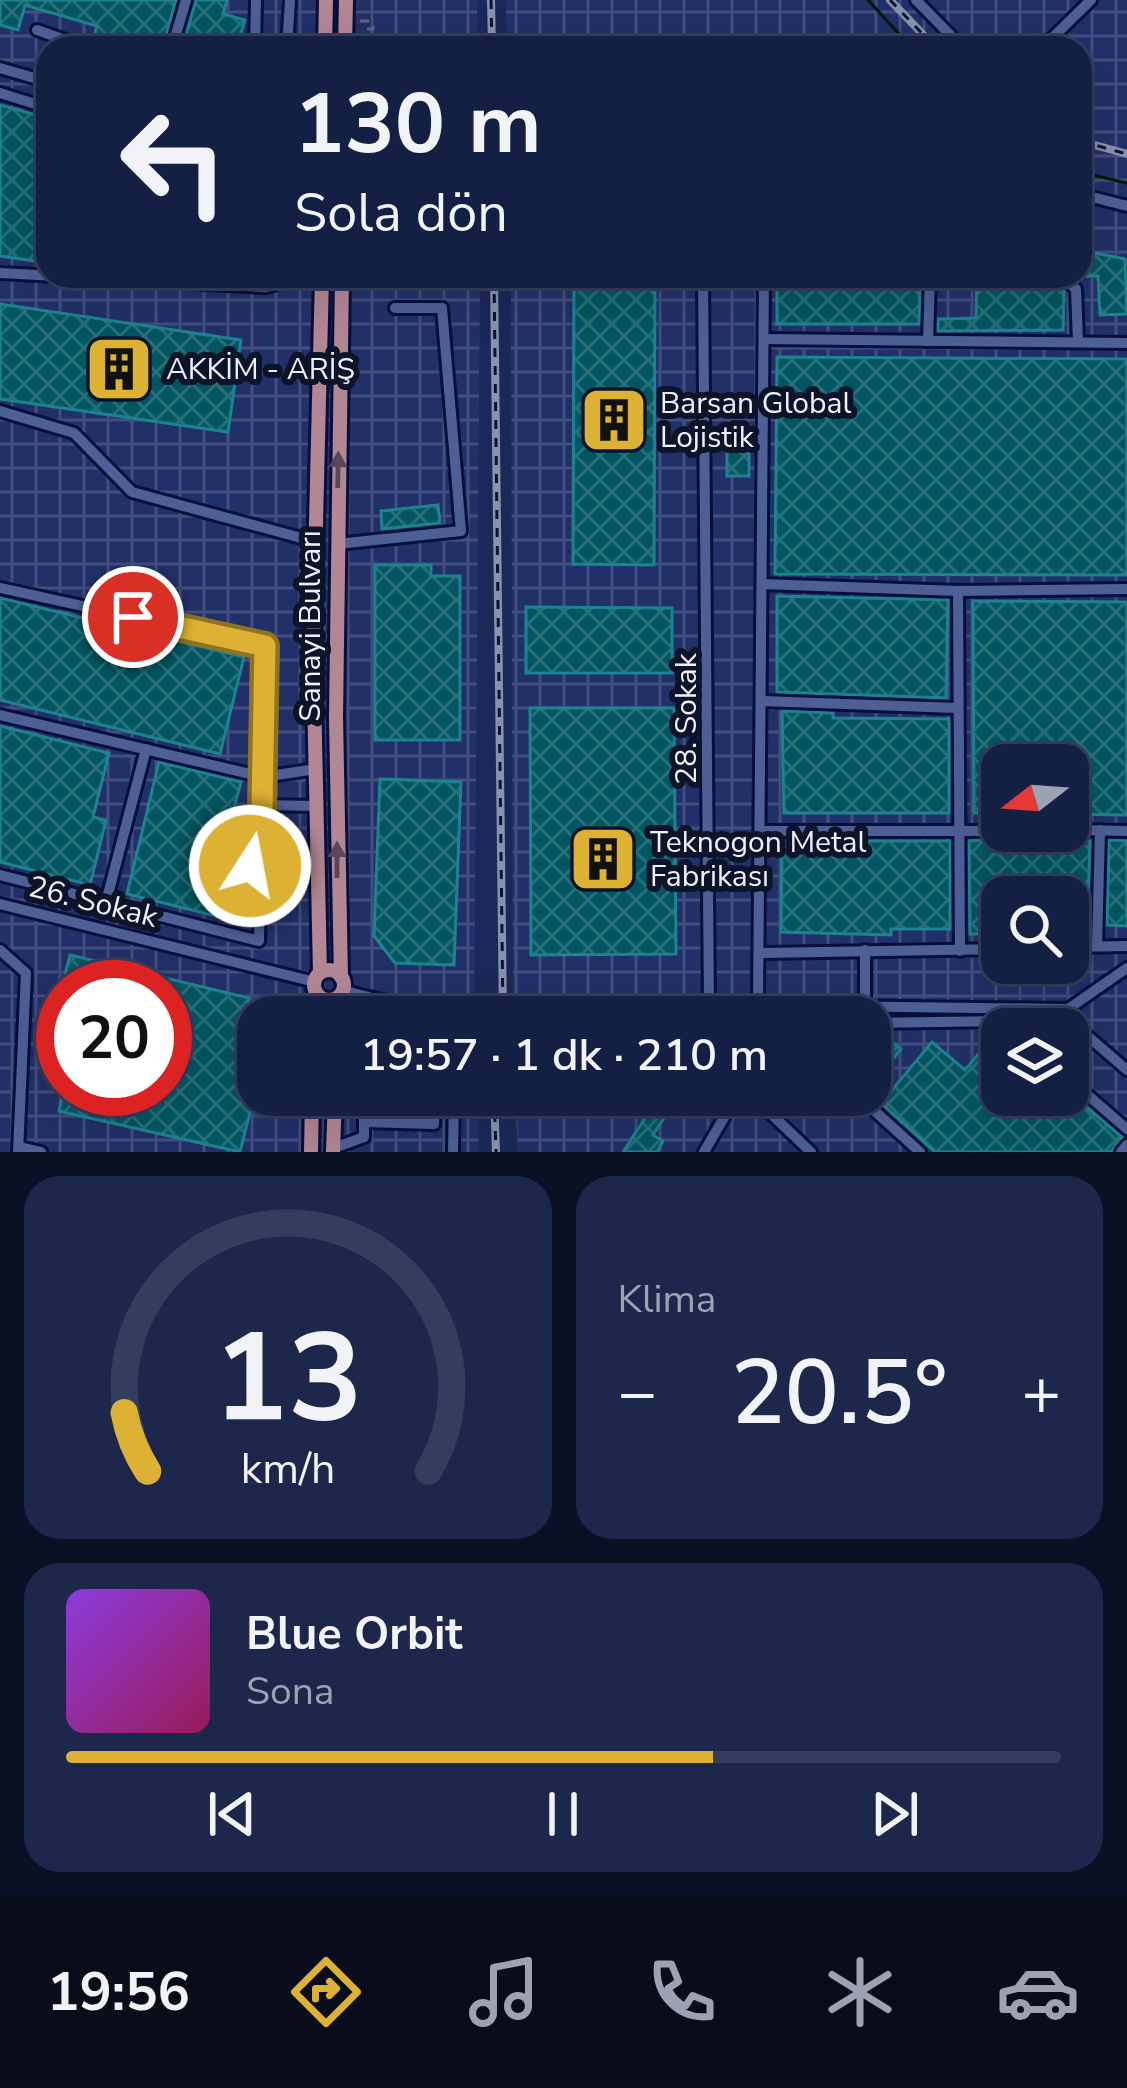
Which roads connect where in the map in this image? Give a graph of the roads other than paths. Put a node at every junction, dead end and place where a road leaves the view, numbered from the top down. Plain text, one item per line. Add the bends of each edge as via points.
1 (186, 0) edge
2 (256, 0) edge
3 (290, 0) edge
4 (326, 0) edge
5 (346, 0) edge
6 (916, 0) edge
7 (926, 0) edge
8 (1091, 0) edge
9 (37, 30) dead end
10 (54, 36) edge
11 (176, 36) edge
12 (254, 36) edge
13 (288, 36) edge
14 (325, 36) edge
15 (345, 36) edge
16 (953, 36) edge
17 (955, 36) edge
18 (1054, 36) edge
19 (0, 68) edge
20 (36, 78) edge
21 (0, 93) edge
22 (36, 104) edge
23 (1092, 197) edge
24 (1127, 206) edge
25 (0, 273) edge
26 (36, 274) edge
27 (322, 288) edge
28 (342, 288) edge
29 (704, 288) edge
30 (764, 288) edge
31 (930, 288) edge
32 (1075, 288) edge
33 (395, 308) dead end
34 (764, 339) junction
35 (928, 341) junction
36 (1078, 342) junction
37 (1127, 343) edge
38 (0, 411) edge
39 (316, 542) junction
40 (337, 544) junction
41 (762, 584) junction
42 (0, 588) edge
43 (1127, 589) edge
44 (958, 591) junction
45 (762, 701) junction
46 (957, 708) junction
47 (0, 715) edge
48 (146, 749) junction
49 (316, 769) junction
50 (262, 777) junction
51 (316, 806) junction
52 (262, 807) junction
53 (1089, 830) edge
54 (1100, 830) junction
55 (760, 831) junction
56 (962, 831) junction
57 (981, 831) edge
58 (1127, 831) edge
59 (0, 875) edge
60 (106, 902) junction
61 (0, 904) edge
62 (1089, 946) edge
63 (1097, 946) junction
64 (1127, 946) edge
65 (0, 950) edge
66 (866, 950) junction
67 (981, 950) edge
68 (959, 951) junction
69 (759, 953) junction
70 (1127, 968) edge
71 (317, 982) junction
72 (341, 988) junction
73 (315, 996) edge
74 (340, 996) edge
75 (365, 996) edge
76 (712, 996) edge
77 (758, 996) edge
78 (865, 996) edge
79 (891, 1006) edge
80 (891, 1023) edge
81 (981, 1025) edge
82 (1089, 1037) edge
83 (1127, 1070) edge
84 (1089, 1096) edge
85 (312, 1116) edge
86 (334, 1116) edge
87 (364, 1116) edge
88 (434, 1116) edge
89 (454, 1116) edge
90 (725, 1116) edge
91 (773, 1116) edge
92 (880, 1116) edge
93 (364, 1122) junction
94 (1127, 1129) edge
95 (364, 1138) junction
96 (1127, 1145) edge
97 (19, 1150) edge
98 (333, 1150) edge
99 (41, 1152) edge
100 (311, 1152) edge
101 (365, 1152) edge
102 (454, 1152) edge
103 (704, 1152) edge
104 (811, 1152) edge
105 (920, 1152) edge
106 (1121, 1152) edge

1 - 11 street
2 - 12 street
3 - 13 street
4 - 14 main road
5 - 15 main road
6 - 16 street
7 - 17 street
8 - 18 street
9 - 10 street
19 - 20 street
21 - 22 street
23 - 24 street
25 - 26 street
27 - 39 main road, Sanayi Bulvarı
40 -> 28 main road, Sanayi Bulvarı
29 - 76 street, 28. Sokak
30 - 34 street
31 - 35 street
32 - 36 street
33 - 40 street via 442,308 461,531
34 - 35 street
34 - 41 street
35 - 36 street
36 - 37 street
38 - 39 street via 74,433 132,492
39 - 49 main road, Sanayi Bulvarı
72 -> 40 main road, Sanayi Bulvarı
41 - 44 street
41 - 45 street
42 - 50 street via 265,646
43 - 44 street
44 - 46 street
45 - 46 street
45 - 55 street
46 - 56 street
47 - 48 street
48 - 50 street
48 - 60 street
49 - 50 street
49 - 51 main road, Sanayi Bulvarı
50 - 52 street
51 - 52 street
51 - 71 main road, Sanayi Bulvarı
52 - 60 street via 250,866 260,884 260,941
53 - 54 street
54 - 58 street
54 - 63 street
55 - 56 street
55 - 69 street
56 - 57 street
56 - 68 street
59 - 60 street
61 - 71 street, 26. Sokak
62 - 63 street
63 - 64 street
65 - 97 street via 26,973
66 - 68 street
66 - 69 street
66 - 78 street
67 - 68 street
69 - 77 street
70 - 79 street via 1068,1009
71 - 72 main road via 334,971
71 - 72 main road via 323,999
71 - 73 main road, Sanayi Bulvarı
72 - 74 main road, Sanayi Bulvarı
72 - 75 street
80 - 81 street
82 - 83 street
84 - 94 street
85 - 100 main road
86 - 98 main road
87 - 93 street
88 - 93 street via 434,1124
89 - 102 street
90 - 103 street
91 - 104 street
92 - 105 street
93 - 95 street
95 - 98 street
95 - 101 street
96 - 106 street
97 - 99 street

